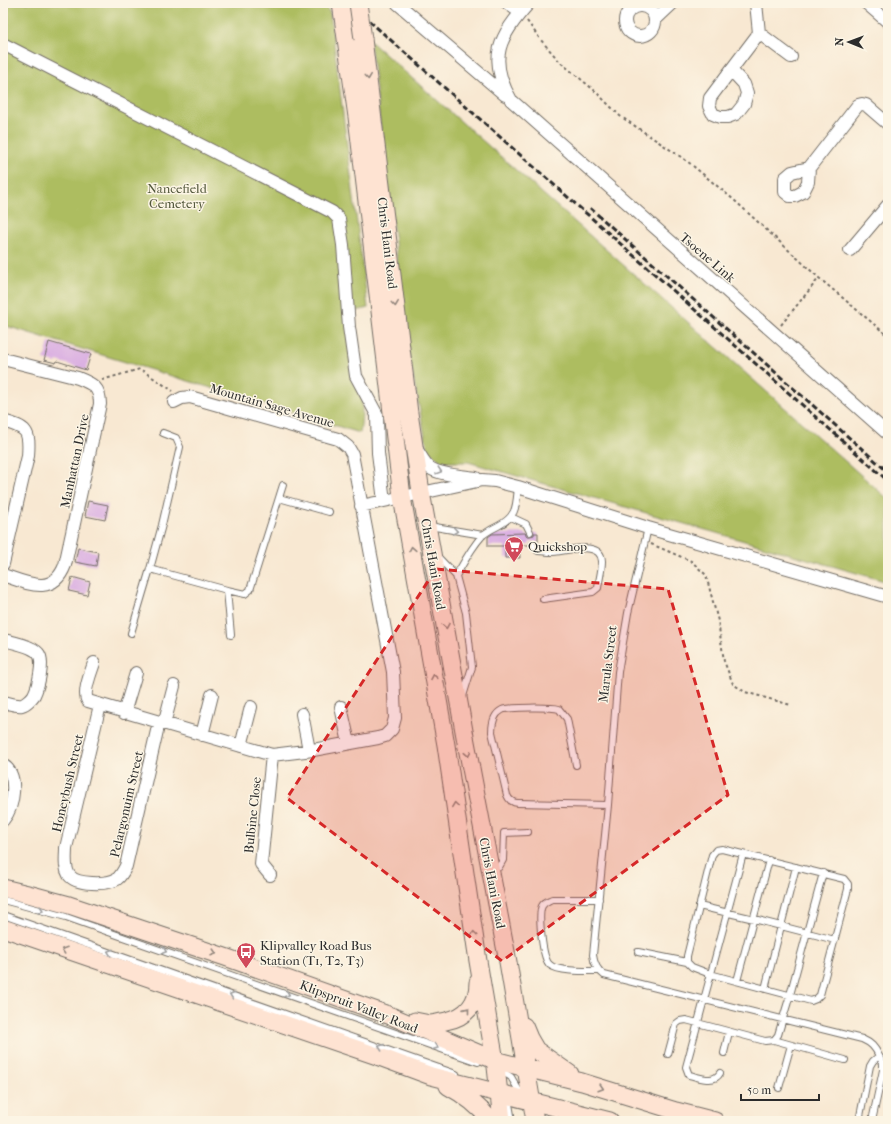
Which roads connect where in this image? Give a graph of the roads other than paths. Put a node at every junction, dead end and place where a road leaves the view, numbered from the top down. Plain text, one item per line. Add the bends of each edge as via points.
1 (342, 3) edge
2 (358, 3) edge
3 (398, 3) edge
4 (507, 3) edge
5 (528, 3) edge
6 (673, 3) edge
7 (756, 3) edge
8 (866, 3) edge
9 (520, 12) junction
10 (655, 20) dead end
11 (888, 22) edge
12 (759, 33) junction
13 (3, 44) edge
14 (791, 57) dead end
15 (731, 70) dead end
16 (511, 100) junction
17 (888, 124) edge
18 (809, 168) dead end
19 (888, 205) edge
20 (850, 250) dead end
21 (3, 359) edge
22 (178, 400) road end
23 (3, 421) edge
24 (163, 433) dead end
25 (888, 434) edge
26 (414, 443) junction
27 (482, 480) junction
28 (283, 485) dead end
29 (518, 487) junction
30 (421, 492) junction
31 (402, 497) junction
32 (279, 498) junction
33 (384, 500) junction
34 (361, 506) junction
35 (328, 512) dead end
36 (511, 517) junction
37 (428, 526) junction
38 (648, 528) junction
39 (530, 532) dead end
40 (483, 535) junction
41 (533, 545) dead end
42 (432, 551) junction
43 (3, 564) edge
44 (150, 569) junction
45 (3, 575) edge
46 (456, 576) junction
47 (227, 590) junction
48 (888, 597) edge
49 (543, 599) dead end
50 (131, 633) dead end
51 (231, 635) dead end
52 (3, 640) edge
53 (94, 663) dead end
54 (136, 673) dead end
55 (174, 686) dead end
56 (212, 696) dead end
57 (3, 702) edge
58 (460, 704) junction
59 (100, 705) junction
60 (251, 707) dead end
61 (341, 707) dead end
62 (124, 712) junction
63 (302, 714) dead end
64 (162, 723) junction
65 (202, 735) junction
66 (349, 743) junction
67 (241, 746) junction
68 (309, 750) junction
69 (272, 755) junction
70 (3, 765) edge
71 (576, 765) dead end
72 (608, 805) junction
73 (3, 820) edge
74 (528, 832) dead end
75 (743, 854) junction
76 (769, 860) junction
77 (66, 867) joint
78 (796, 867) junction
79 (490, 869) junction
80 (823, 873) junction
81 (270, 875) dead end
82 (3, 888) edge
83 (599, 899) junction
84 (3, 900) edge
85 (699, 906) junction
86 (727, 913) junction
87 (3, 915) edge
88 (754, 919) junction
89 (781, 926) junction
90 (3, 928) edge
91 (807, 933) junction
92 (835, 940) junction
93 (638, 952) dead end
94 (478, 961) junction
95 (687, 962) junction
96 (599, 971) junction
97 (710, 974) junction
98 (737, 981) junction
99 (765, 989) junction
100 (790, 995) junction
101 (704, 999) junction
102 (515, 1002) junction
103 (391, 1016) junction
104 (782, 1020) junction
105 (697, 1023) junction
106 (729, 1032) junction
107 (774, 1040) junction
108 (791, 1045) junction
109 (724, 1053) dead end
110 (668, 1054) dead end
111 (879, 1056) junction
112 (845, 1060) dead end
113 (490, 1064) junction
114 (526, 1068) junction
115 (720, 1073) dead end
116 (431, 1076) junction
117 (582, 1082) junction
118 (779, 1088) dead end
119 (520, 1105) edge
120 (858, 1120) edge
121 (491, 1121) edge
122 (502, 1121) edge
123 (512, 1121) edge
124 (610, 1121) edge
125 (715, 1121) edge
126 (872, 1121) edge

1 - 31 main road, Chris Hani Road
2 -> 26 main road, Chris Hani Road, bridge
3 - 16 street, Tsoene Link
4 - 9 street
5 - 9 street
6 - 10 street
7 - 12 street
8 - 11 street
9 - 16 street, Tsoene Link via 509,26 498,54 500,78
12 - 14 street
12 - 15 street
13 - 33 street via 332,212 339,219 344,245 349,327 356,376 377,415 378,454
16 - 25 street, Tsoene Link
17 - 18 street via 866,105 858,105
19 - 20 street
21 - 45 street, Manhattan Drive via 78,378 90,383 100,394 100,404 61,575 45,585 34,585
22 - 34 street, Mountain Sage Avenue via 190,397 344,442 352,454
23 - 43 street via 19,426 26,432 29,441 28,456
24 - 44 lane via 176,438 180,447
26 -> 27 street via 430,468
26 - 30 main road, Chris Hani Road
27 - 29 street
27 - 30 street
28 - 32 lane
29 - 36 lane via 516,505
29 - 38 street
30 - 31 street
30 - 37 main road, Chris Hani Road
31 - 33 street
94 -> 31 main road, Chris Hani Road via 446,745
32 - 35 lane
32 - 47 lane via 250,590 245,594
33 - 34 street
34 - 66 street, Mountain Sage Avenue via 393,672 395,718 389,732 378,738
36 - 39 lane via 526,524
36 - 40 lane
37 -> 40 lane
37 - 42 main road, Chris Hani Road
38 - 48 street
38 - 72 lane, Marula Street via 628,613 618,672
40 - 46 lane
41 - 49 lane via 538,551 551,552 591,548 600,554 602,560 598,588 593,592
42 - 46 lane
42 -> 58 main road, Chris Hani Road
44 - 47 lane
44 - 50 lane
46 - 58 lane via 466,614 472,667
47 - 51 lane
52 - 57 street via 38,652 42,664 34,695 22,704
53 - 59 street via 85,698 88,702
54 - 62 street
55 - 64 street
56 - 65 street
58 -> 79 main road, Chris Hani Road
59 - 62 street
59 - 77 street, Honeybush Street via 66,848
60 - 67 street
61 - 66 street
62 - 64 street
63 - 68 street
64 - 65 street
64 - 77 street, Pelargonuim Street via 126,866 117,879 99,883 73,879
65 - 67 street
66 - 68 street
67 - 69 street
68 - 69 street
69 - 81 street, Bulbine Close via 261,864
70 - 73 street via 11,772 14,784 10,808
71 - 72 lane via 567,718 559,709 509,708 501,710 496,715 492,732 507,795 512,802
72 - 83 lane, Marula Street
74 - 79 lane via 504,833 503,862 499,867
75 - 76 lane
75 - 85 lane via 716,850 712,855
75 - 86 lane
76 - 78 lane
76 - 88 lane
78 - 80 lane
78 - 89 lane
79 - 102 main road, Chris Hani Road
80 - 91 lane
80 - 92 lane via 844,879 848,884
82 -> 103 main road, Klipspruit Valley Road via 77,908
83 - 96 lane, Marula Street via 593,955
83 - 96 lane via 552,899 542,906 540,916 545,957 549,965 556,969
84 -> 113 lane, Klipspruit Valley Road via 66,917
85 - 86 lane
85 - 95 lane
86 - 88 lane
86 - 97 lane
119 -> 87 lane via 478,1082
88 - 89 lane
88 - 98 lane
89 - 91 lane
89 - 99 lane
116 -> 90 main road
91 - 92 lane
91 - 100 lane
92 - 100 lane via 820,995 812,1000
93 - 95 lane
103 -> 94 main road via 432,1024 462,1016 472,1005 478,989
94 - 113 main road, Chris Hani Road
95 - 97 lane via 692,968
96 - 101 lane via 604,975
97 - 98 lane
97 - 101 lane
98 - 99 lane
99 - 100 lane
100 - 104 lane
101 - 104 lane
101 - 105 lane
102 - 114 main road, Chris Hani Road
102 - 117 main road via 536,1050
103 - 113 main road, Klipspruit Valley Road
104 - 107 lane
104 - 111 lane via 862,1039 875,1048
105 - 106 lane
105 - 110 lane via 686,1020 676,1024
105 - 115 lane via 687,1072 689,1075 711,1080 716,1079
106 - 107 lane via 765,1041
106 - 109 lane
107 - 108 lane
108 - 112 lane
108 - 118 lane
111 - 120 lane via 870,1066
111 - 126 lane via 883,1070
113 - 114 main road, Klipspruit Valley Road
113 - 119 main road, Chris Hani Road
113 - 119 lane, Klipspruit Valley Road via 510,1077 520,1090
114 - 117 main road, Klipspruit Valley Road
114 - 119 main road, Chris Hani Road
116 - 119 main road
116 - 121 main road via 462,1094 480,1108
117 -> 125 main road, Klipspruit Valley Road
119 - 122 main road, Chris Hani Road
119 - 123 lane, Chris Hani Road
119 - 124 main road

